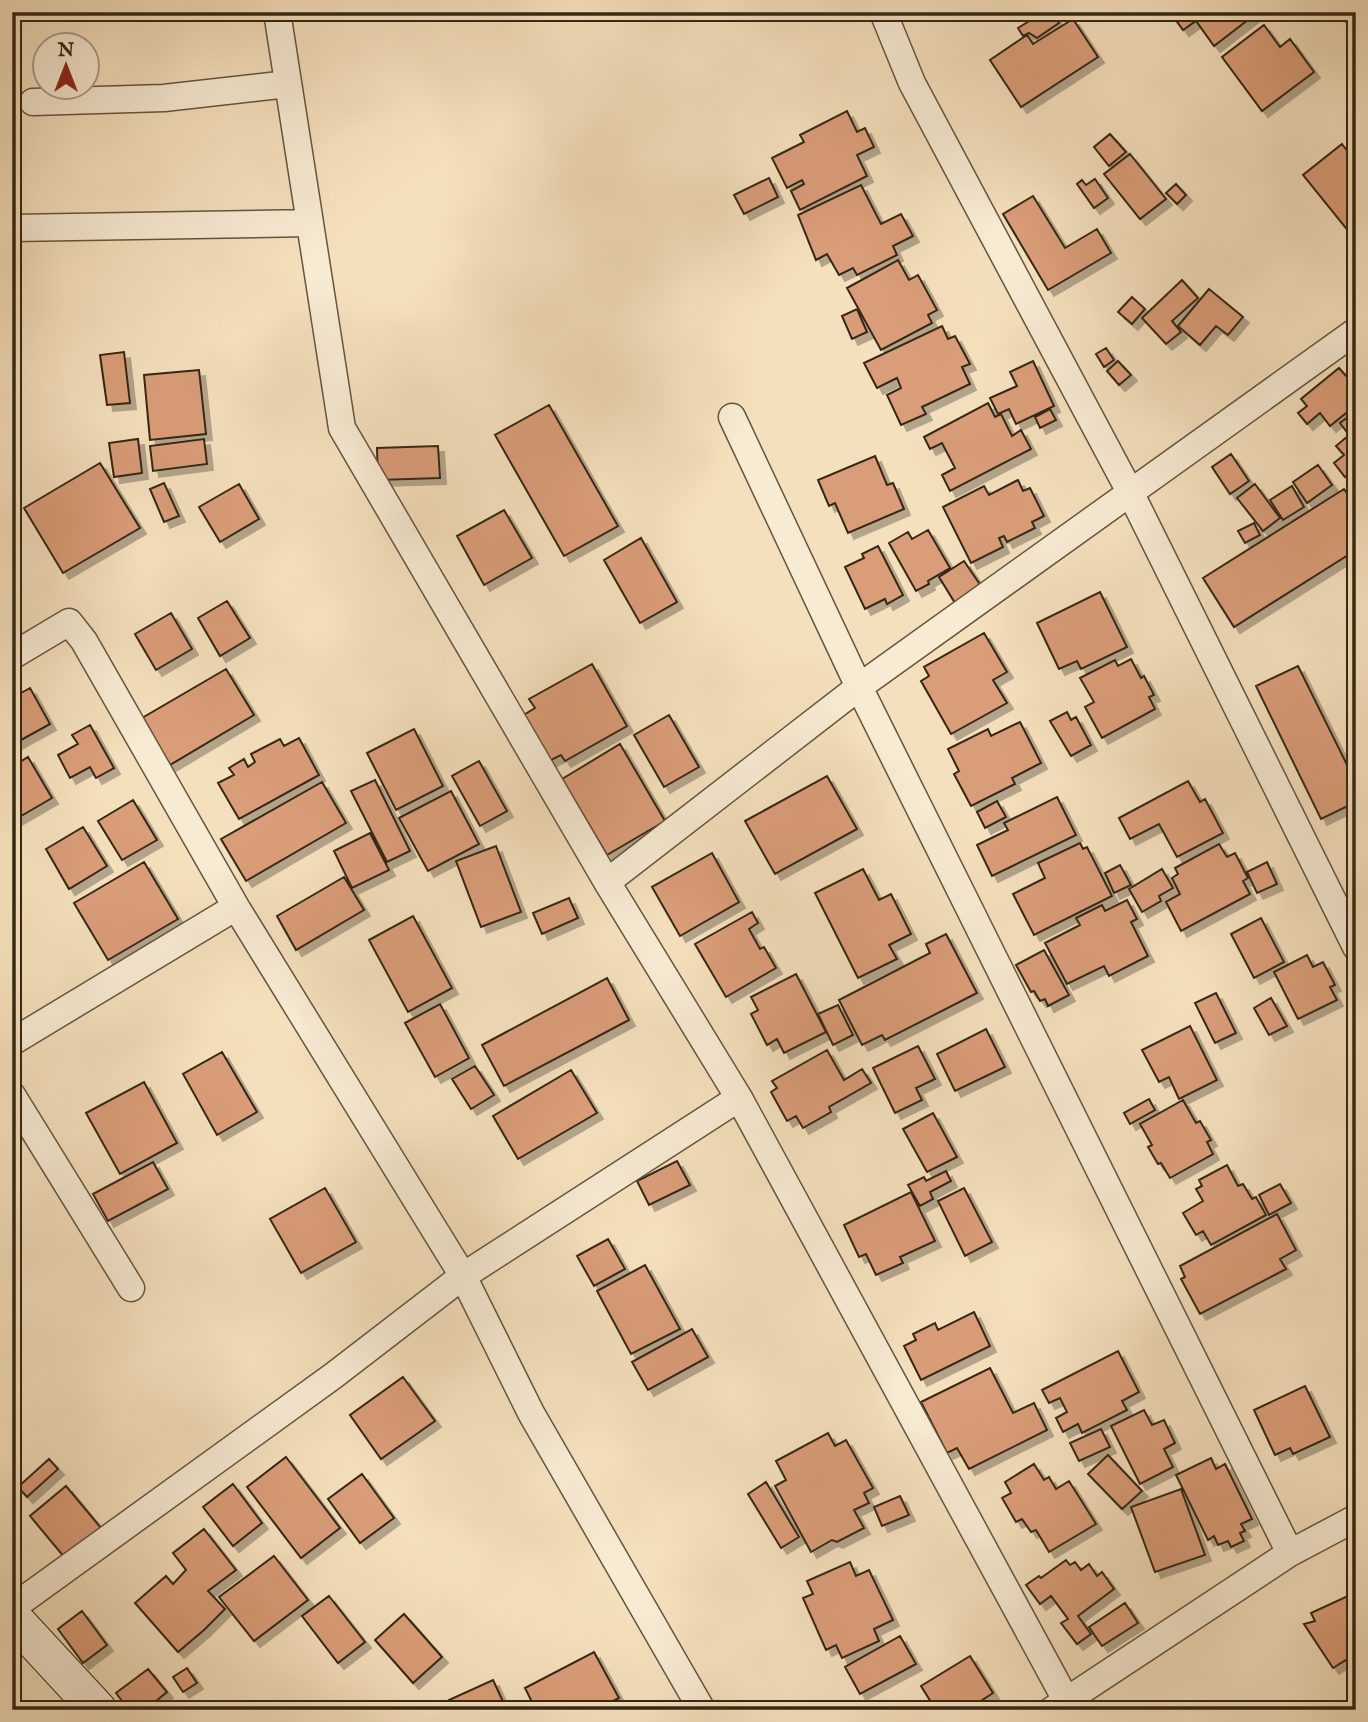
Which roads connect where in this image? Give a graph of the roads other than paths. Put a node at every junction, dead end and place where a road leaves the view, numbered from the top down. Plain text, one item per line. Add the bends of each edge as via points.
1 (276, 12) edge
2 (883, 12) edge
3 (288, 84) junction
4 (102, 100) edge
5 (310, 223) junction
6 (12, 228) edge
7 (1356, 331) edge
8 (732, 417) dead end
9 (1130, 492) junction
10 (12, 656) edge
11 (859, 687) junction
12 (607, 882) junction
13 (236, 907) junction
14 (1356, 947) edge
15 (12, 1042) edge
16 (12, 1095) edge
17 (739, 1098) junction
18 (463, 1276) junction
19 (131, 1288) dead end
20 (1356, 1518) edge
21 (1290, 1553) junction
22 (12, 1608) edge
23 (12, 1617) edge
24 (1059, 1705) edge
25 (98, 1710) edge
26 (702, 1710) edge

1 - 3 street
2 - 9 street via 912,83
3 - 4 street
3 - 5 street
5 - 6 street
5 - 12 street via 342,428
7 - 9 street
8 - 11 street
9 - 11 street
9 - 14 street
10 - 13 street via 69,622
11 - 12 street
11 - 21 street
12 - 17 street
13 - 15 street
13 - 18 street
16 - 19 street
17 - 18 street
17 - 24 street
18 - 22 street
18 - 26 street via 531,1413
20 - 21 street
21 - 24 street
23 - 25 street

